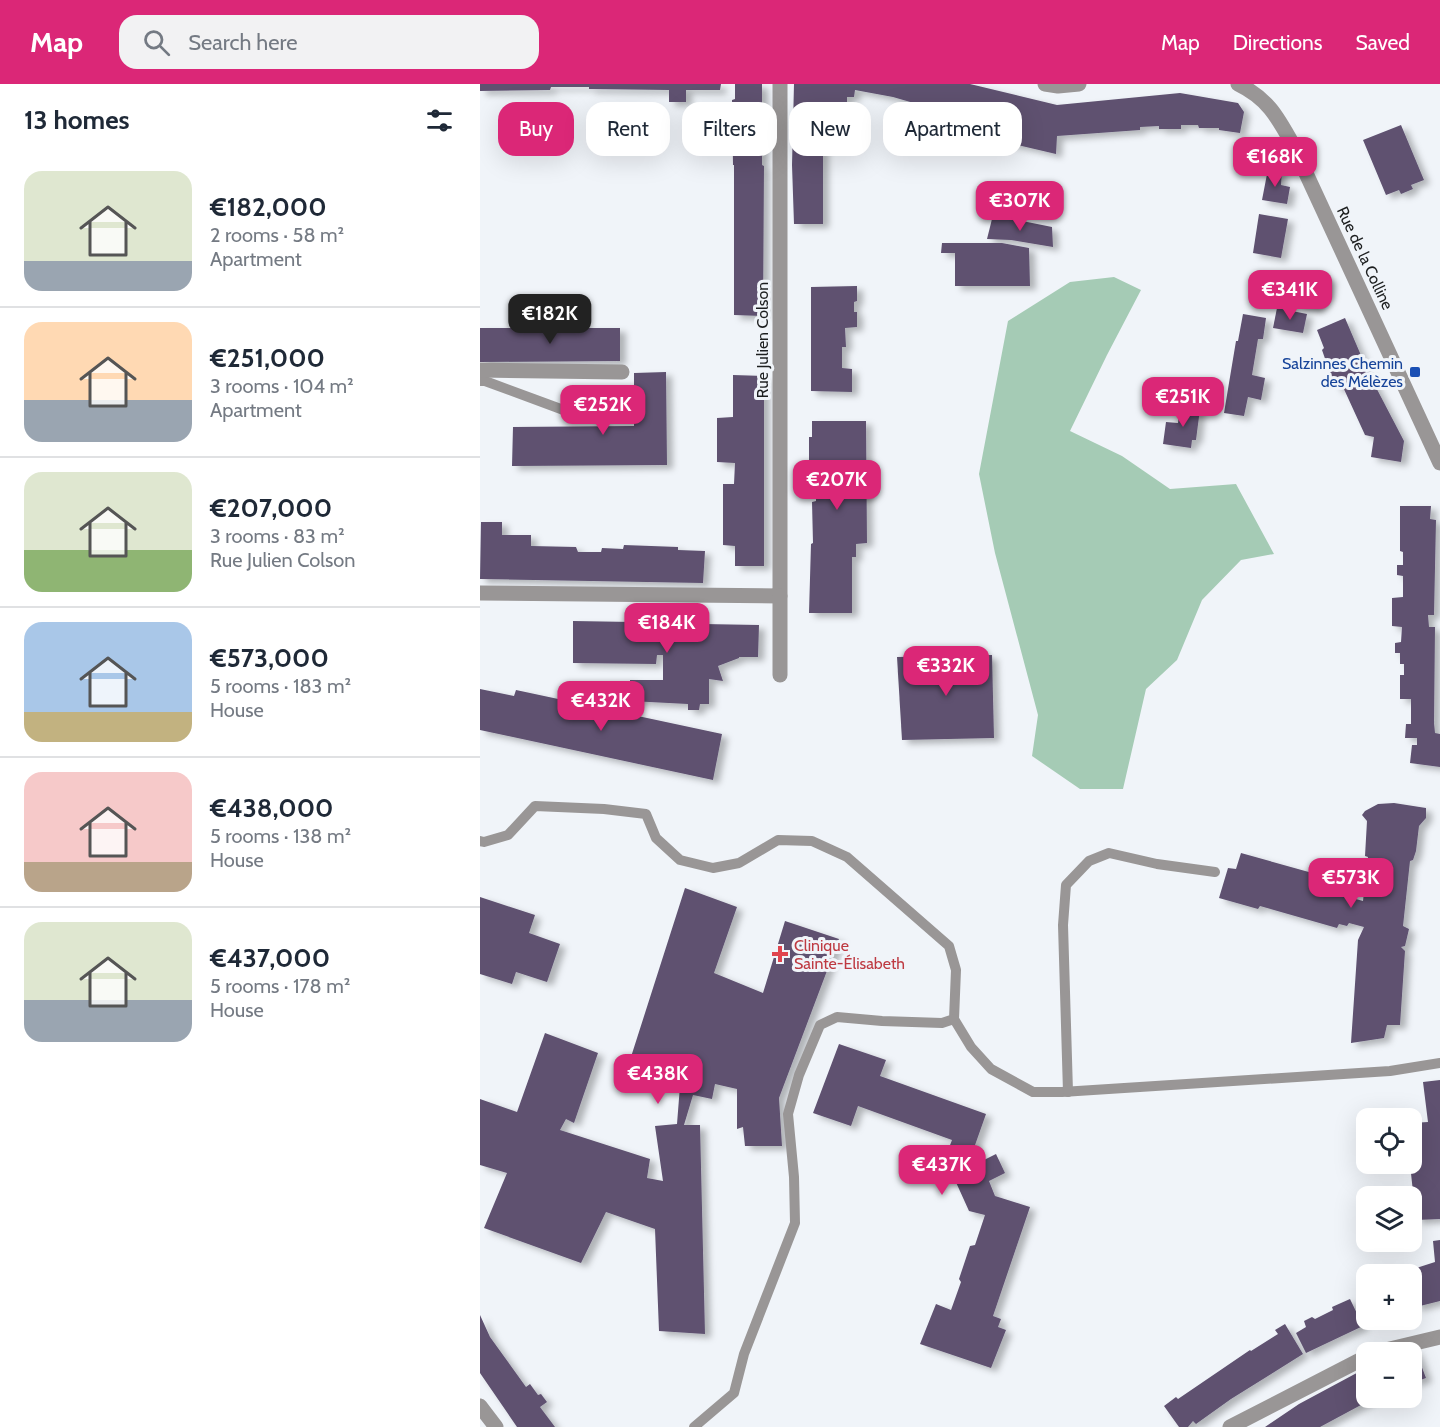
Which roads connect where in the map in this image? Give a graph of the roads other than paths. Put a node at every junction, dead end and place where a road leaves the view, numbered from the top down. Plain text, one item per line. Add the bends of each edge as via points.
1 (780, 84) edge
2 (1079, 84) edge
3 (1238, 84) edge
4 (1054, 85) edge
5 (480, 370) edge
6 (622, 372) dead end
7 (480, 381) edge
8 (577, 415) dead end
9 (1440, 463) edge
10 (480, 593) edge
11 (780, 596) junction
12 (780, 675) dead end
13 (480, 841) edge
14 (1215, 872) dead end
15 (954, 1019) junction
16 (1440, 1063) edge
17 (1068, 1092) junction
18 (1440, 1337) edge
19 (1419, 1342) edge
20 (1356, 1362) edge
21 (480, 1406) edge
22 (496, 1427) edge
23 (694, 1427) edge
24 (1230, 1427) edge

1 - 11 street, Rue Julien Colson
2 - 4 street
3 - 9 street, Rue de la Colline via 1255,92 1292,143
5 - 6 street
7 - 8 lane
10 - 11 street
11 - 12 street, Rue Julien Colson
13 - 15 lane via 508,835 535,806 646,814 656,838 680,860 713,868 739,862 778,840 812,841 847,857 949,946 956,970
14 - 17 lane via 1109,853 1089,861 1066,885 1063,925
15 - 17 lane via 991,1069 1033,1092
15 - 23 lane via 942,1023 837,1017 820,1025 798,1076 788,1114 795,1223 744,1354 734,1393
16 - 17 lane via 1390,1071
18 - 19 street
20 - 24 street
21 - 22 street

